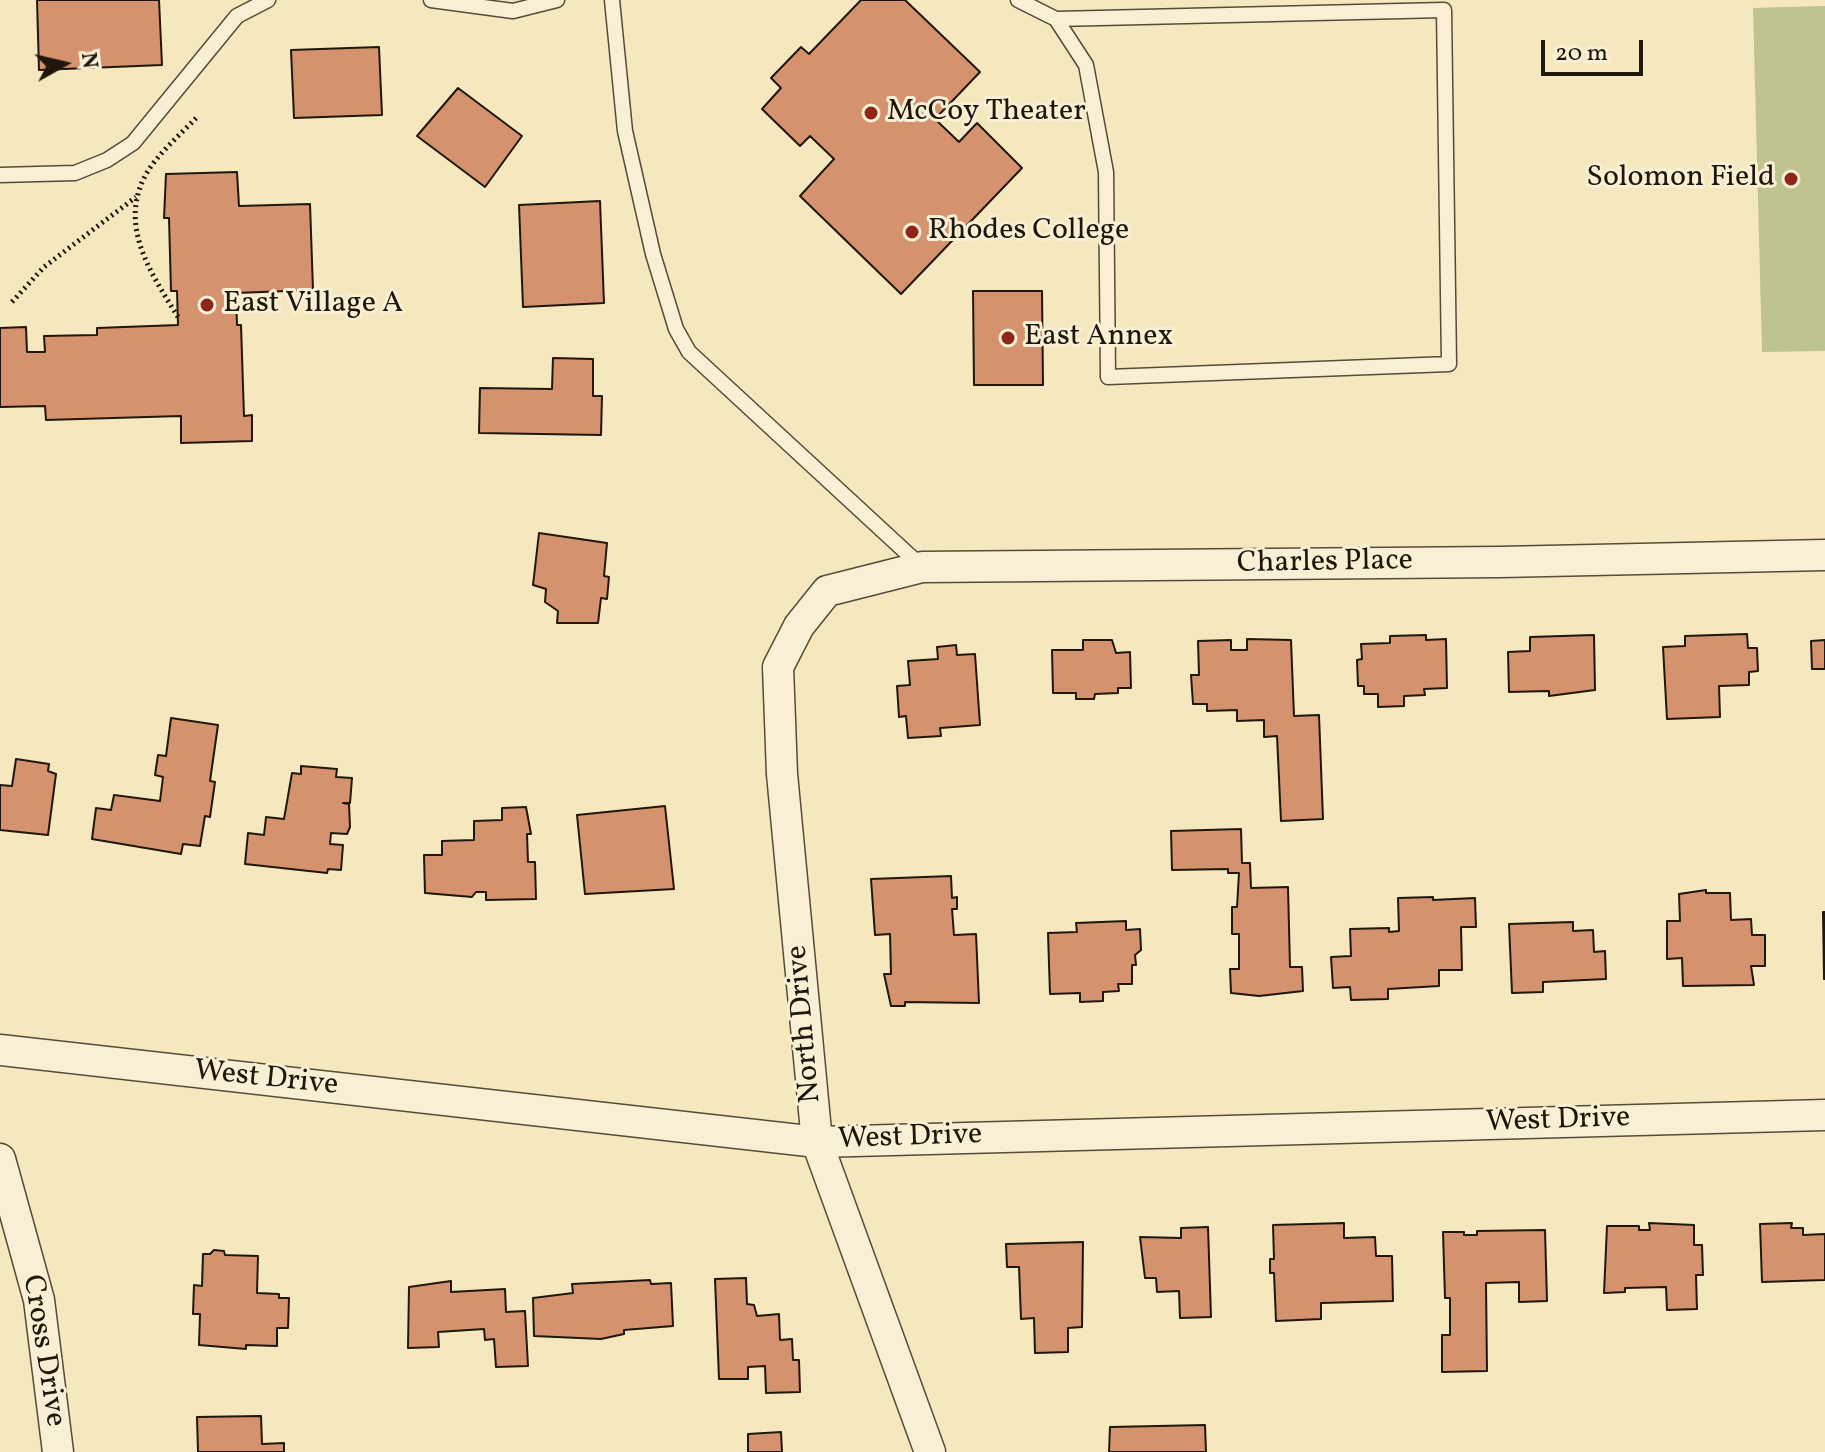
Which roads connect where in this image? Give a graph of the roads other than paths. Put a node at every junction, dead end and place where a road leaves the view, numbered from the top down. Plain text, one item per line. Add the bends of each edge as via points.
1 (268, 0) edge
2 (431, 0) edge
3 (557, 0) edge
4 (612, 0) edge
5 (1018, 0) edge
6 (1056, 19) junction
7 (0, 175) edge
8 (1825, 555) edge
9 (922, 567) junction
10 (827, 591) joint
11 (0, 1050) edge
12 (1825, 1115) edge
13 (817, 1142) junction
14 (0, 1159) edge
15 (58, 1452) edge
16 (930, 1452) edge

1 - 7 lane via 237,16 133,143 107,160 75,173
2 - 3 lane via 513,11
4 - 9 lane via 625,131 676,329 689,352
5 - 6 lane
6 - 6 lane via 1086,65 1106,172 1108,377 1449,364 1444,10
8 - 9 street, Charles Place
9 - 10 street, Charles Place
10 - 13 street, North Drive via 799,626 778,667 782,774
11 - 13 street, West Drive
12 - 13 street, West Drive
13 - 16 street, North Drive
14 - 15 street, Cross Drive via 39,1300

